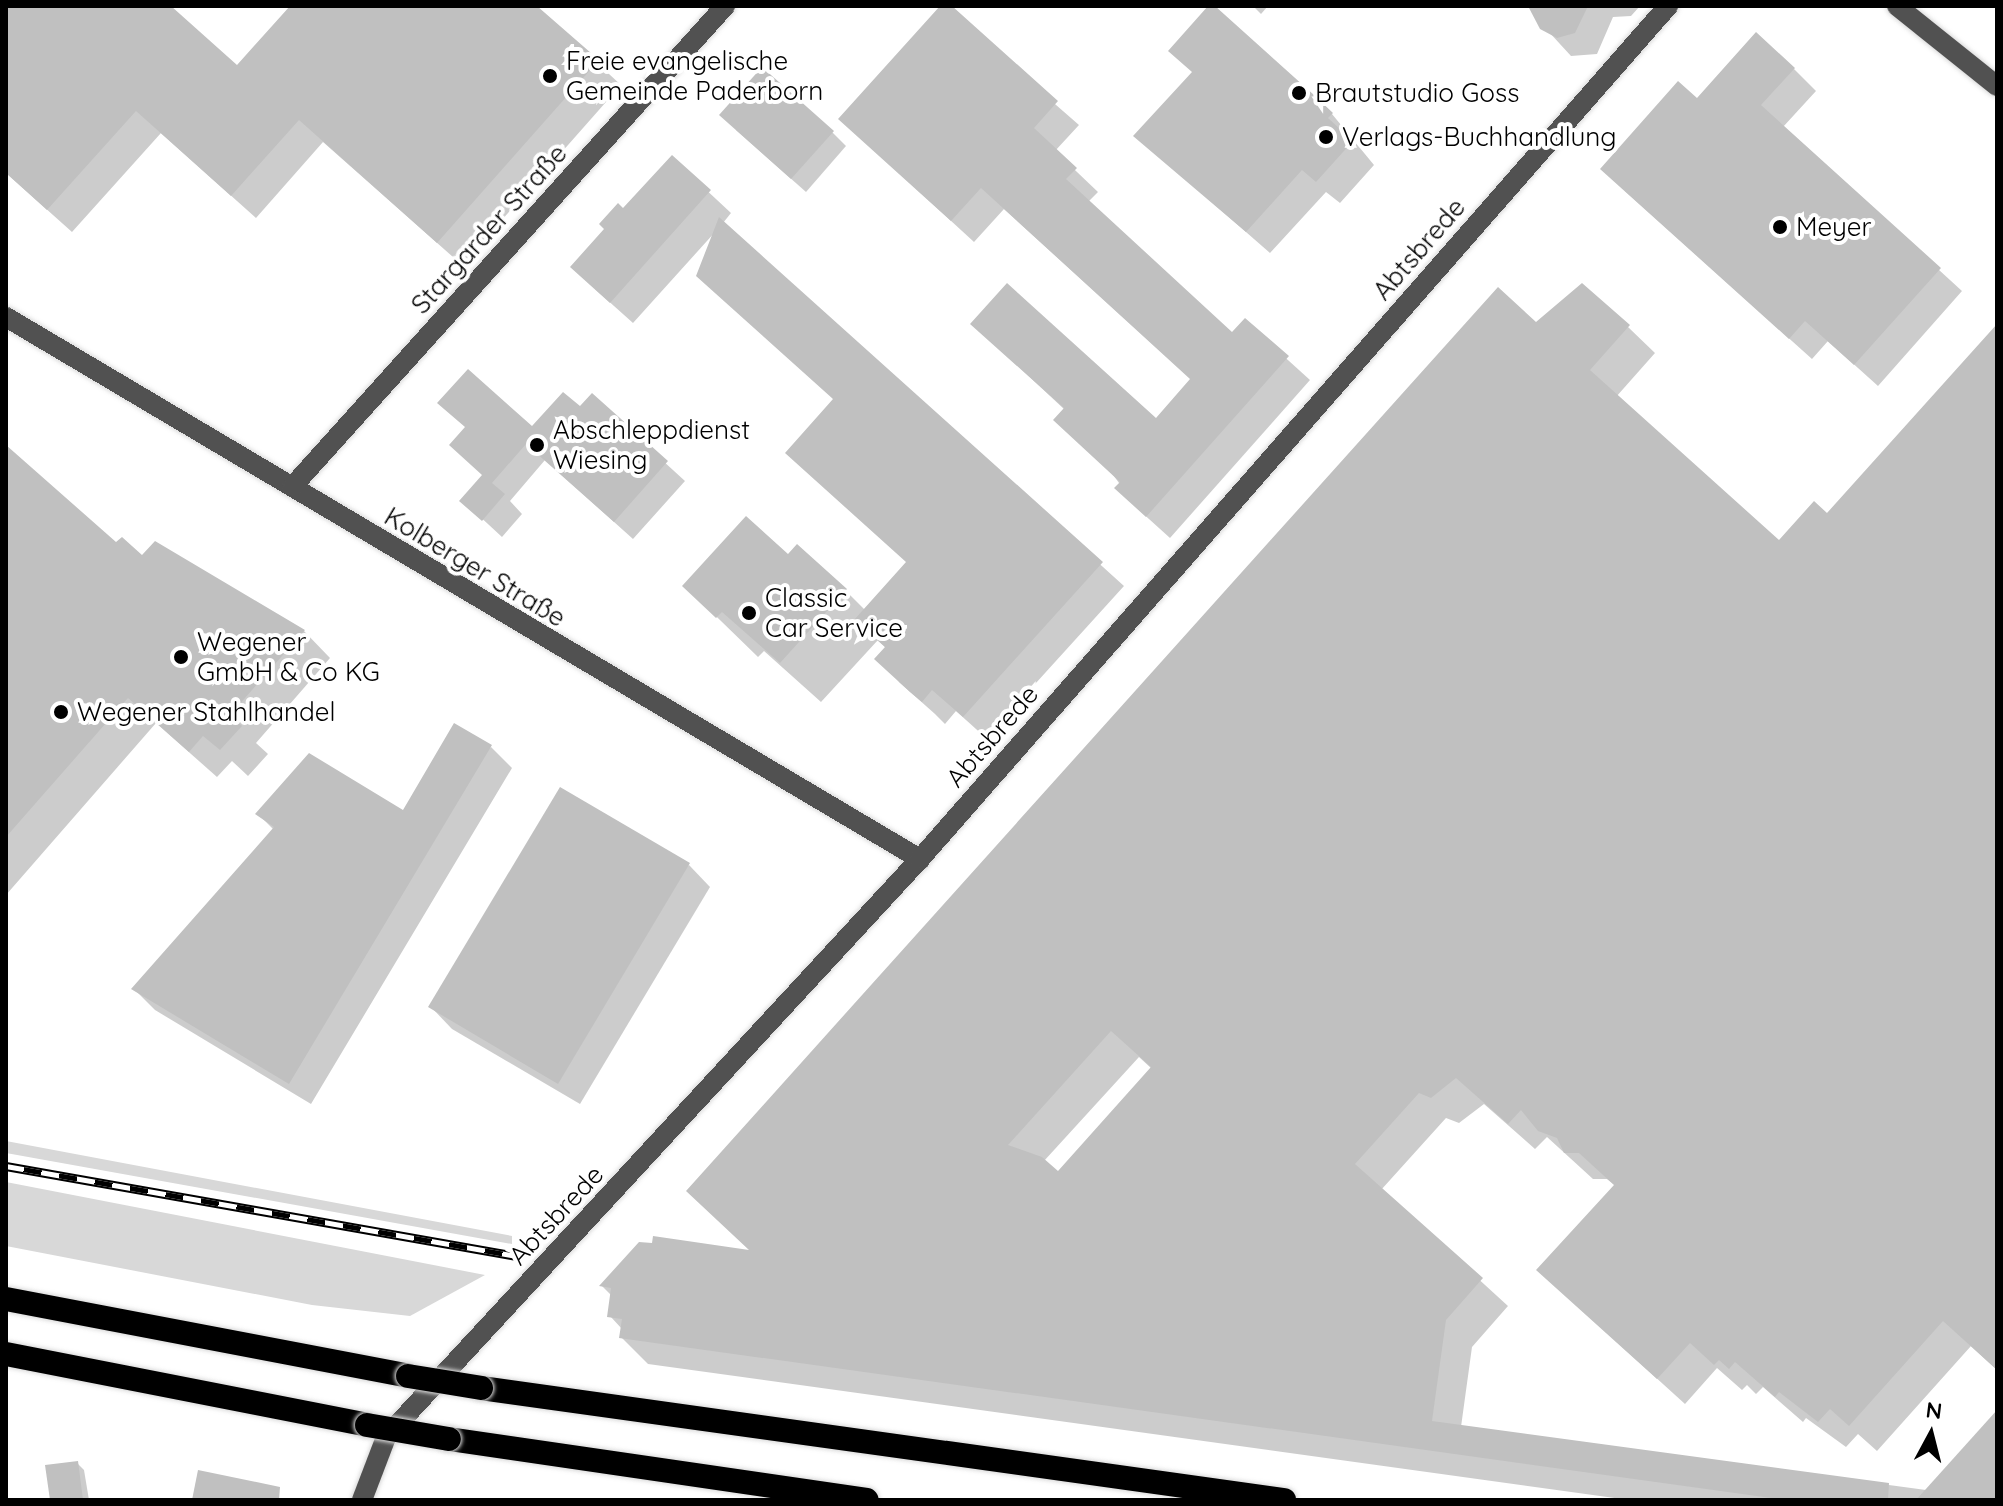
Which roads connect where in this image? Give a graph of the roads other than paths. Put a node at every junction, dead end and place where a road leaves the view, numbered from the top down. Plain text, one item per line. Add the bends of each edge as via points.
1 (725, 6) edge
2 (1668, 6) edge
3 (1897, 6) edge
4 (1997, 86) edge
5 (6, 317) edge
6 (293, 486) junction
7 (920, 859) junction
8 (6, 1299) edge
9 (6, 1354) edge
10 (362, 1500) edge
11 (867, 1500) edge
12 (1284, 1500) edge

1 - 6 street, Stargarder Straße
2 - 7 street, Abtsbrede
3 - 4 street
5 - 6 street, Kolberger Straße
6 - 7 street, Kolberger Straße
7 - 10 street, Abtsbrede via 386,1437
8 - 12 highway, bridge via 481,1388
9 - 11 highway, bridge via 449,1439

